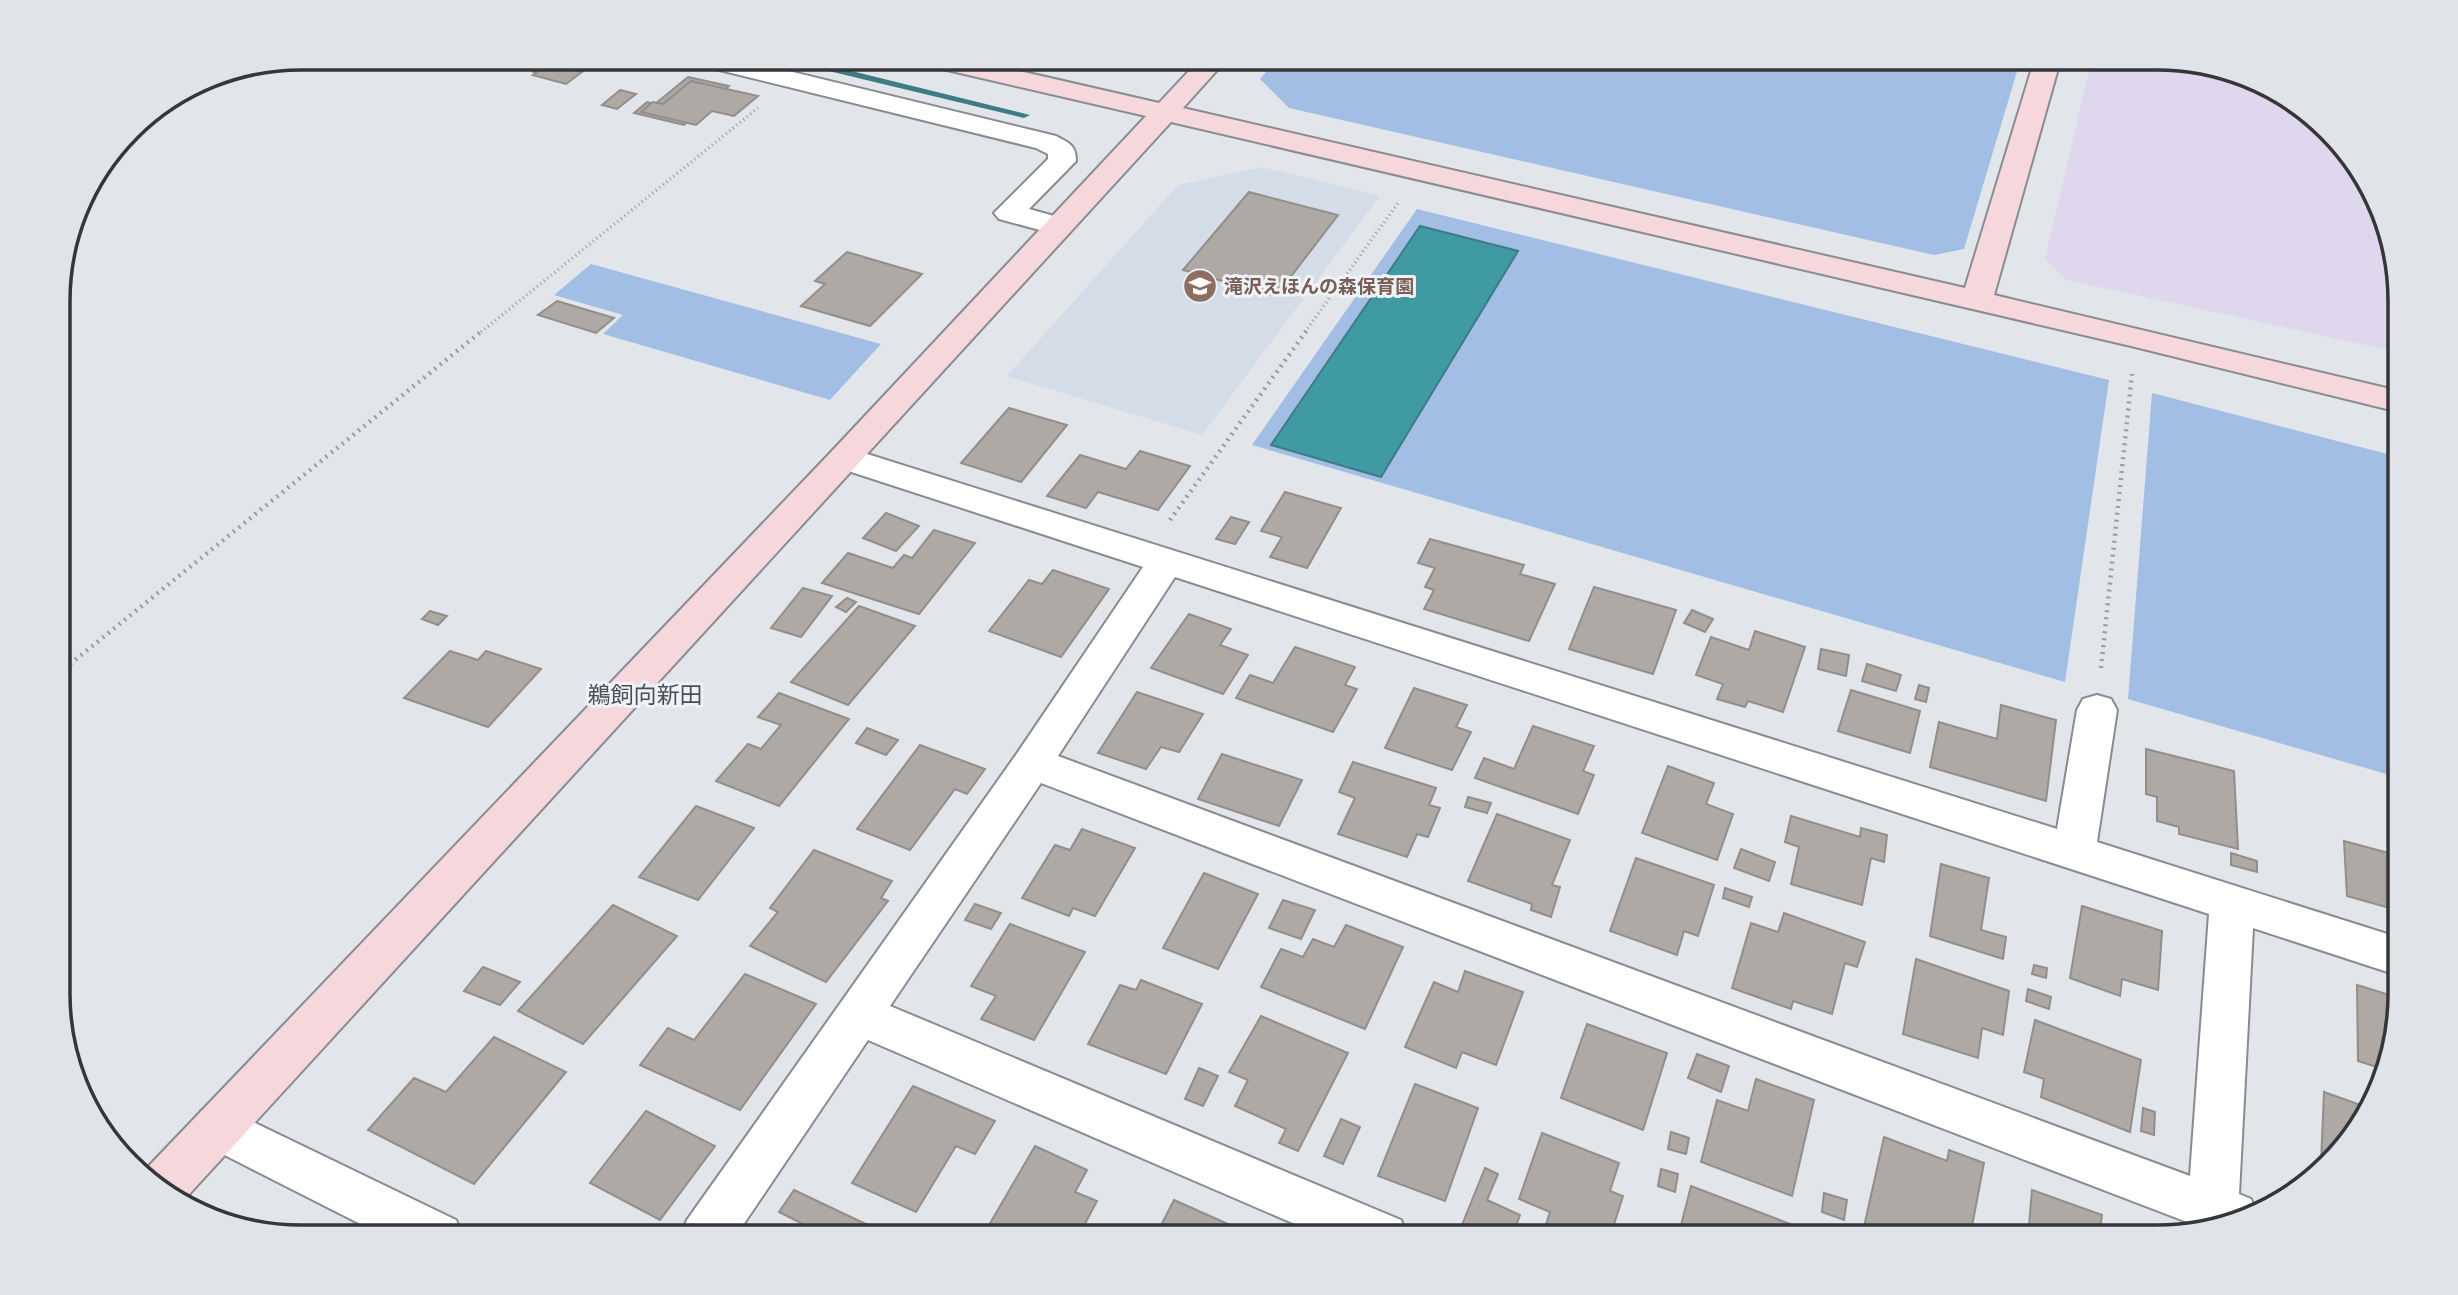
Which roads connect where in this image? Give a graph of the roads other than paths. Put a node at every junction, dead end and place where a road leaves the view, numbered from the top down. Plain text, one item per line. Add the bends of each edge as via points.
1 (755, 70) edge
2 (982, 70) edge
3 (1204, 70) edge
4 (2044, 70) edge
5 (1165, 112) junction
6 (1058, 226) junction
7 (1977, 300) junction
8 (2388, 398) edge
9 (845, 458) junction
10 (1155, 559) junction
11 (2097, 710) road end
12 (1032, 763) junction
13 (2074, 853) junction
14 (2232, 904) junction
15 (2388, 953) edge
16 (858, 1014) junction
17 (218, 1127) junction
18 (168, 1182) edge
19 (2219, 1216) edge
20 (414, 1225) edge
21 (713, 1225) edge
22 (1355, 1225) edge

1 - 6 street via 1046,142 1062,150 1062,161 1009,213
2 - 5 street
3 - 5 street
4 - 7 street
5 - 6 street
5 - 7 street
6 - 9 street
7 - 8 street
9 - 10 street
9 - 17 street
10 - 12 street
10 - 13 street
11 - 13 street
12 - 16 street
12 - 19 street
13 - 14 street
14 - 15 street
14 - 19 street
16 - 21 street
16 - 22 street
17 - 18 street
17 - 20 street

